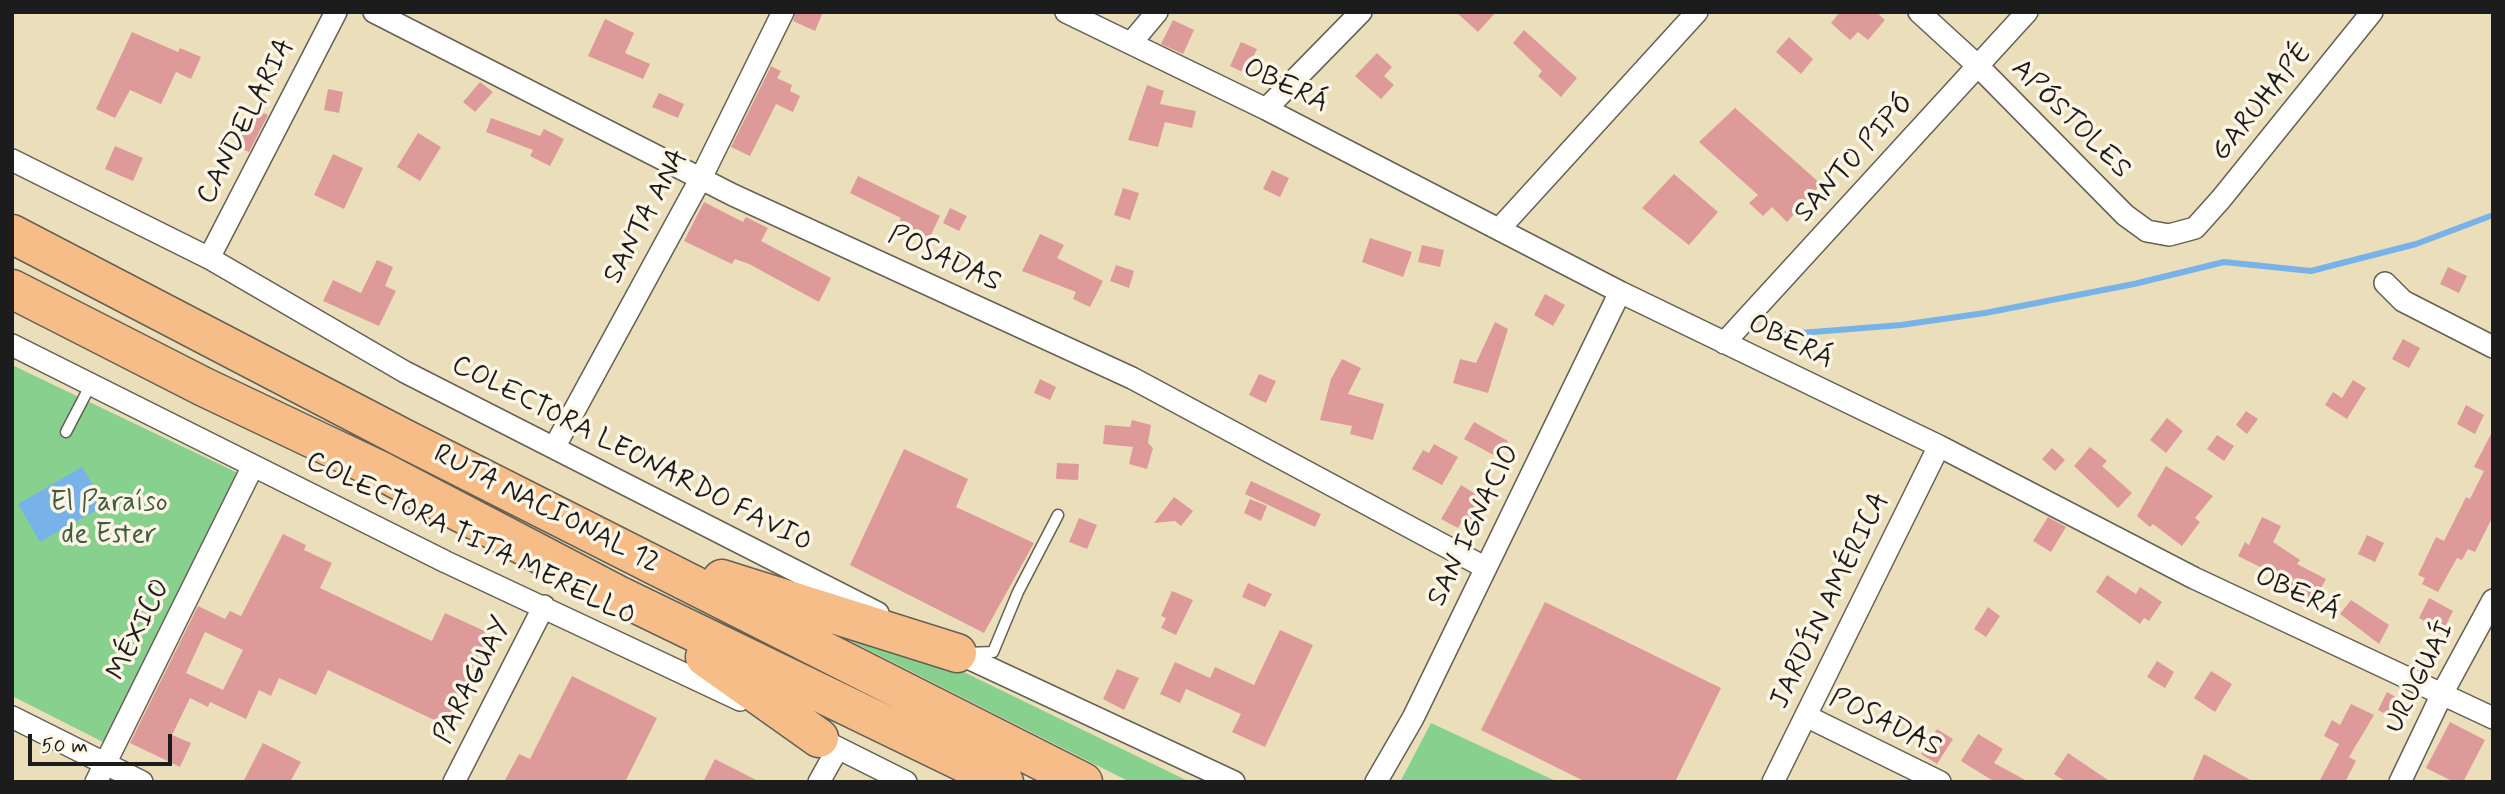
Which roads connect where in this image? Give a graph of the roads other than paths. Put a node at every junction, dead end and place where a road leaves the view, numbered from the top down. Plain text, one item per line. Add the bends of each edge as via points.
1 (336, 12) edge
2 (374, 12) edge
3 (783, 12) edge
4 (1066, 12) edge
5 (1157, 12) edge
6 (1361, 12) edge
7 (1698, 12) edge
8 (1919, 12) edge
9 (2026, 12) edge
10 (2372, 12) edge
11 (1131, 43) junction
12 (1978, 66) junction
13 (1266, 109) junction
14 (12, 160) edge
15 (701, 178) junction
16 (1500, 228) junction
17 (2196, 228) joint
18 (12, 234) edge
19 (209, 258) junction
20 (2385, 283) dead end
21 (12, 289) edge
22 (1620, 292) junction
23 (1724, 343) junction
24 (12, 345) edge
25 (2493, 347) edge
26 (91, 384) junction
27 (66, 432) dead end
28 (555, 446) junction
29 (1939, 446) junction
30 (253, 466) junction
31 (1058, 515) dead end
32 (619, 546) junction
33 (1486, 568) junction
34 (618, 595) junction
35 (2493, 600) edge
36 (544, 606) junction
37 (957, 653) junction
38 (2442, 692) junction
39 (1806, 716) junction
40 (12, 717) edge
41 (2493, 718) edge
42 (828, 743) junction
43 (100, 772) edge
44 (884, 777) edge
45 (142, 782) edge
46 (454, 782) edge
47 (820, 782) edge
48 (906, 782) edge
49 (1004, 782) edge
50 (1083, 782) edge
51 (1234, 782) edge
52 (1376, 782) edge
53 (1773, 782) edge
54 (1940, 782) edge
55 (2400, 782) edge

1 - 19 street, CANDELARIA
2 - 15 street, POSADAS
3 - 15 street, SANTA ANA
4 - 11 street, OBERÁ
5 - 11 street
6 - 13 street
7 - 16 street
8 - 12 street, APÓSTOLES
9 - 12 street, SANTO PIPÓ
10 - 17 street, GARUHAPÉ
11 - 13 street, OBERÁ
12 - 17 street, APÓSTOLES via 2136,223 2147,231 2169,235
12 - 23 street, SANTO PIPÓ
13 - 16 street, OBERÁ
14 - 19 street, COLECTORA LEONARDO FAVIO
15 - 28 street, SANTA ANA
15 - 33 street, POSADAS via 1132,378
16 - 22 street, OBERÁ
18 - 32 highway, RUTA NACIONAL 12
19 - 28 street, COLECTORA LEONARDO FAVIO via 375,356
20 - 25 street via 2403,301
21 - 34 highway, RUTA NACIONAL 12 via 383,472
22 - 23 street, OBERÁ
22 - 33 street, SAN IGNACIO
23 - 29 street, OBERÁ
24 - 26 street, COLECTORA TITA MERELLO
26 - 27 lane
26 - 30 street, COLECTORA TITA MERELLO
28 - 37 street, COLECTORA LEONARDO FAVIO
29 - 38 street, OBERÁ via 2194,578
29 - 39 street, JARDÍN AMÉRICA
30 - 36 street, COLECTORA TITA MERELLO
30 - 43 street, MÉXICO
31 - 37 lane via 993,652
32 - 37 highway
32 - 50 highway, RUTA NACIONAL 12
33 - 52 street, SAN IGNACIO via 1413,718
34 - 42 highway
34 - 49 highway, RUTA NACIONAL 12
35 - 38 street, URUGUAÍ
36 - 42 street, COLECTORA TITA MERELLO
36 - 46 street, PARAGUAY
37 - 51 street, COLECTORA LEONARDO FAVIO
38 - 41 street, OBERÁ
38 - 55 street, URUGUAÍ
39 - 53 street, JARDÍN AMÉRICA
39 - 54 street, POSADAS
40 - 43 street
42 - 44 street, COLECTORA TITA MERELLO
42 - 47 street
43 - 45 street
44 - 48 street, COLECTORA TITA MERELLO

